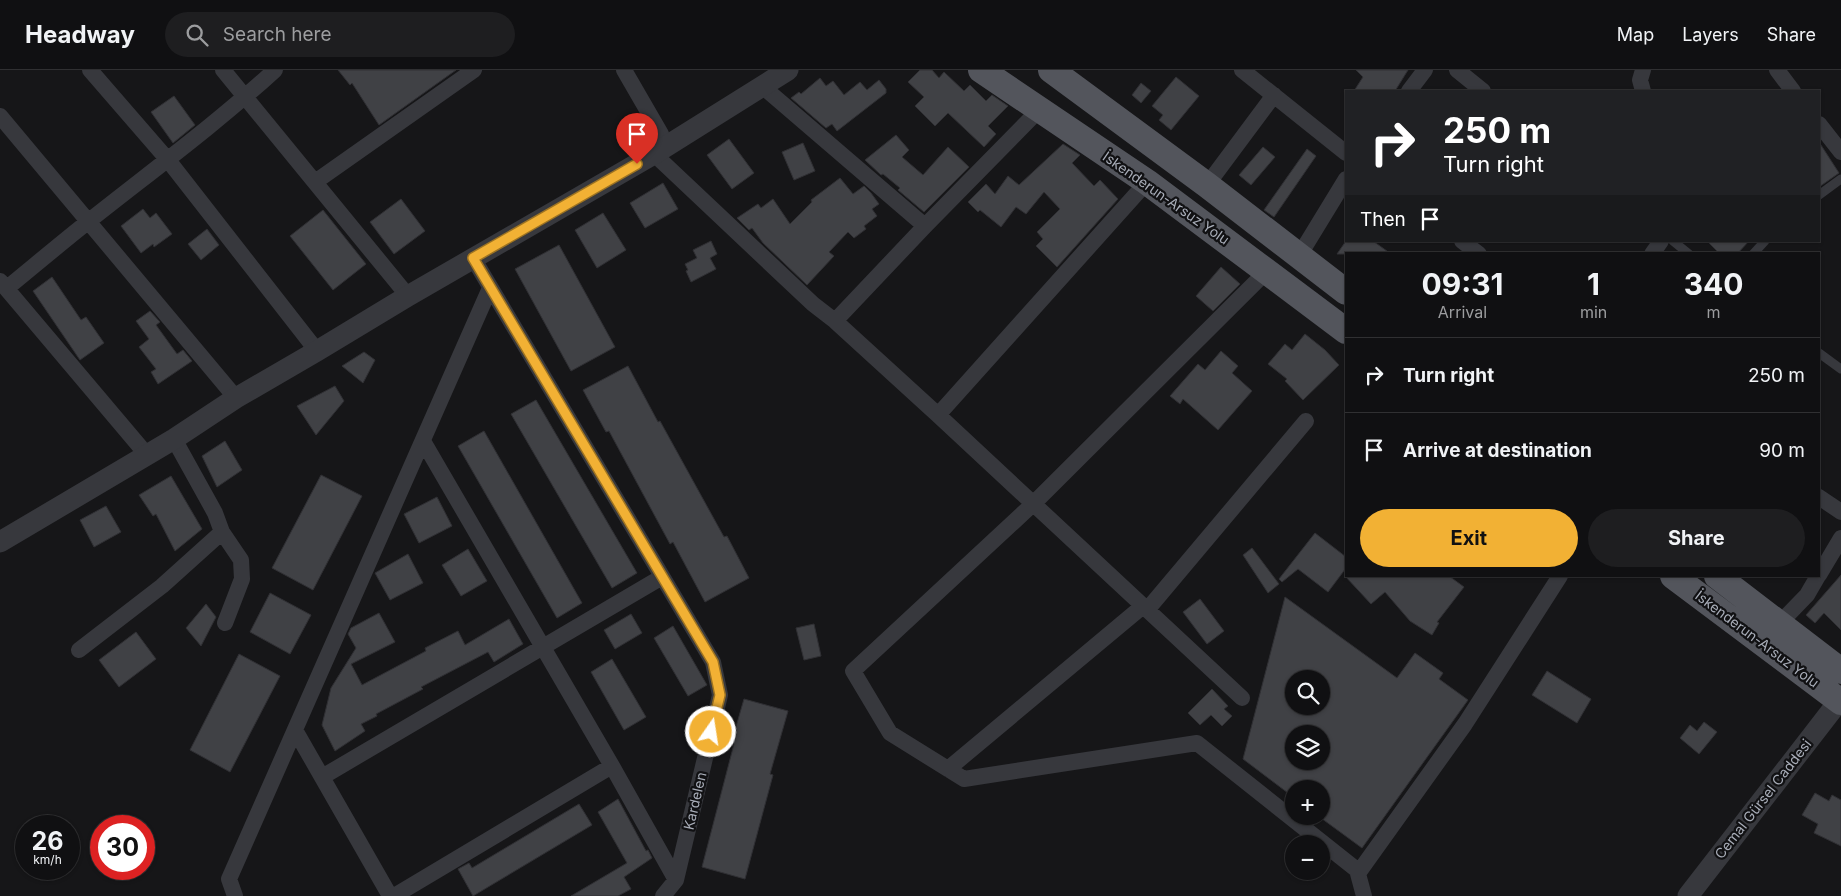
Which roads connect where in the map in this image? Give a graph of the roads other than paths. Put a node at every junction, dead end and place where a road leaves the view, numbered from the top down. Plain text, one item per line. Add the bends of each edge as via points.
1 (90, 70) edge
2 (223, 70) edge
3 (275, 70) edge
4 (474, 70) edge
5 (624, 70) edge
6 (788, 70) edge
7 (981, 70) edge
8 (1051, 70) edge
9 (1425, 70) edge
10 (1457, 70) edge
11 (1643, 70) edge
12 (1776, 70) edge
13 (1246, 71) edge
14 (762, 86) junction
15 (1410, 90) edge
16 (1483, 90) edge
17 (1643, 90) edge
18 (1792, 90) edge
19 (1274, 95) junction
20 (245, 97) junction
21 (1039, 110) junction
22 (0, 116) edge
23 (1820, 125) edge
24 (1345, 152) edge
25 (1841, 152) edge
26 (654, 154) junction
27 (168, 160) junction
28 (1841, 179) edge
29 (1345, 181) edge
30 (315, 182) junction
31 (1147, 182) junction
32 (1207, 186) junction
33 (1820, 194) edge
34 (88, 221) junction
35 (925, 226) junction
36 (1463, 242) edge
37 (1674, 242) edge
38 (1764, 242) edge
39 (1476, 252) edge
40 (1686, 252) edge
41 (1755, 252) edge
42 (1299, 256) junction
43 (473, 258) junction
44 (1267, 271) junction
45 (4, 284) edge
46 (490, 288) junction
47 (1345, 291) edge
48 (408, 296) junction
49 (835, 322) junction
50 (1345, 330) edge
51 (317, 351) junction
52 (1820, 354) edge
53 (1841, 369) edge
54 (236, 398) junction
55 (938, 415) junction
56 (1306, 421) dead end
57 (174, 438) junction
58 (423, 441) junction
59 (147, 455) junction
60 (1820, 498) edge
61 (1033, 504) junction
62 (1841, 512) edge
63 (222, 532) junction
64 (1841, 538) edge
65 (0, 542) edge
66 (1820, 573) edge
67 (662, 577) junction
68 (1559, 577) edge
69 (1674, 577) edge
70 (1717, 577) edge
71 (1817, 577) edge
72 (1145, 608) junction
73 (225, 623) dead end
74 (1779, 624) junction
75 (543, 646) junction
76 (79, 650) dead end
77 (1841, 670) edge
78 (1242, 698) dead end
79 (1840, 702) edge
80 (295, 730) junction
81 (612, 766) junction
82 (948, 769) junction
83 (322, 777) junction
84 (1357, 870) junction
85 (676, 880) junction
86 (235, 896) edge
87 (390, 896) edge
88 (394, 896) edge
89 (663, 896) edge
90 (1364, 896) edge
91 (1688, 896) edge

1 - 27 street
2 - 20 street
3 - 20 street
4 - 30 street
5 - 26 street via 661,134
6 - 14 street
7 - 21 main road, İskenderun-Arsuz Yolu
8 - 32 main road
9 - 15 street
10 - 16 street
11 - 17 street via 1640,80
12 - 18 street
13 - 19 street
14 - 26 street
14 - 35 street
19 - 24 street
19 - 32 street
20 - 27 street
20 - 30 street
21 - 31 main road, İskenderun-Arsuz Yolu
21 - 35 street
22 - 34 street
23 - 25 street
26 - 43 street
26 - 49 street
27 - 34 street
27 - 51 street
28 - 33 lane
29 - 42 street
30 - 48 street
31 - 44 main road, İskenderun-Arsuz Yolu
31 - 55 street
32 - 42 main road
34 - 45 street
34 - 54 street
35 - 49 street
36 - 39 street
37 - 40 lane
38 - 41 lane
42 - 47 main road
43 - 46 street, Kardelen
43 - 48 street
44 - 50 main road, İskenderun-Arsuz Yolu
44 - 61 street
45 - 59 street
46 - 58 street
46 - 67 street, Kardelen
48 - 51 street
49 - 55 street
51 - 54 street
52 - 53 lane
54 - 57 street
55 - 61 street
56 - 72 street
57 - 59 street
57 - 63 street
58 - 75 street
58 - 80 street
59 - 65 street
60 - 62 street
61 - 72 street
61 - 82 street via 853,671 890,733
63 - 73 street via 241,560 242,579
63 - 76 street via 162,586
64 - 66 street
67 - 75 street
67 - 85 street, Kardelen via 713,662 720,695
68 - 84 street via 1465,724 1359,872
69 - 79 main road, İskenderun-Arsuz Yolu
70 - 74 main road, İskenderun-Arsuz Yolu
71 - 74 street via 1807,594
72 - 78 street
72 - 82 street
74 - 77 main road, İskenderun-Arsuz Yolu
75 - 81 street
75 - 83 street
79 - 91 street, Cemal Gürsel Caddesi
80 - 83 street
80 - 86 street via 229,879
81 - 85 street
81 - 88 street
82 - 84 street via 964,779 1197,743
83 - 87 street
84 - 90 street
85 - 89 street, Kardelen

